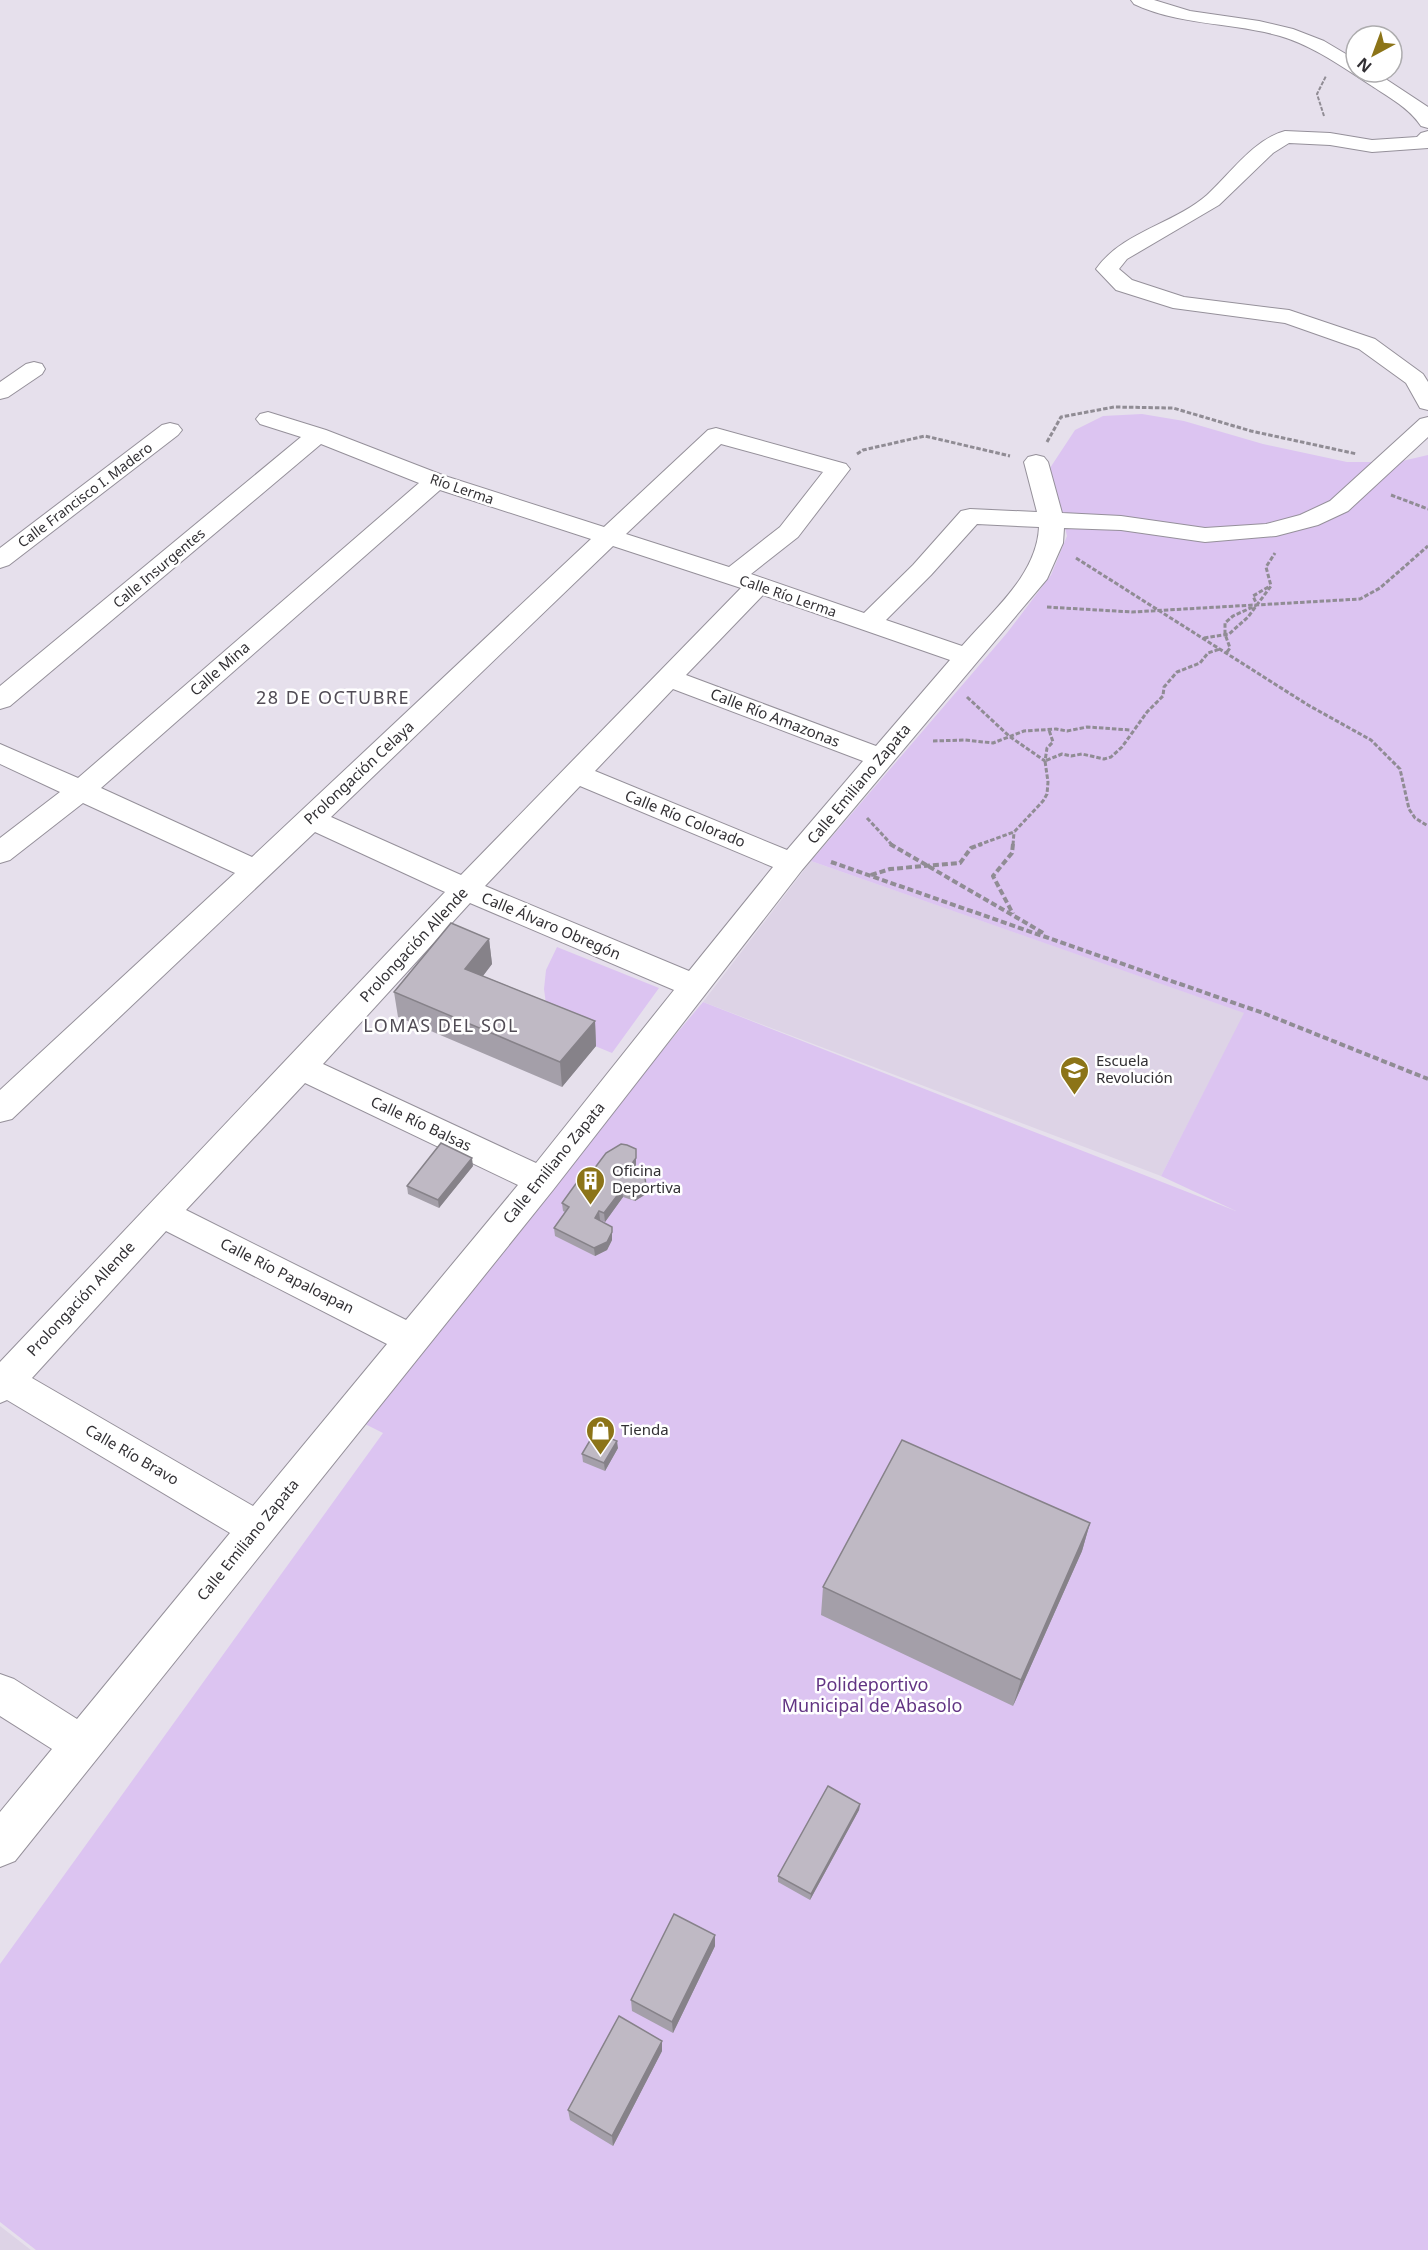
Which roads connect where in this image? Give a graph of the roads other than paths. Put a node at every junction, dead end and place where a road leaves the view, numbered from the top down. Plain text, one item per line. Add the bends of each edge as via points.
1 (1140, 0) edge
2 (1344, 61) edge
3 (1381, 84) edge
4 (1428, 122) edge
5 (1428, 137) edge
6 (34, 369) dead end
7 (0, 392) edge
8 (1428, 403) edge
9 (268, 419) dead end
10 (1428, 424) edge
11 (170, 430) dead end
12 (318, 435) junction
13 (1036, 462) road end
14 (436, 480) junction
15 (789, 532) joint
16 (1052, 532) junction
17 (608, 538) junction
18 (0, 560) edge
19 (745, 581) junction
20 (868, 623) junction
21 (967, 657) junction
22 (669, 678) junction
23 (0, 700) edge
24 (889, 749) junction
25 (0, 753) edge
26 (578, 774) junction
27 (81, 790) junction
28 (311, 819) junction
29 (0, 853) edge
30 (795, 859) junction
31 (256, 871) junction
32 (465, 889) junction
33 (694, 986) junction
34 (301, 1067) junction
35 (0, 1110) edge
36 (541, 1181) junction
37 (162, 1213) junction
38 (412, 1340) junction
39 (3, 1384) edge
40 (257, 1529) junction
41 (0, 1693) edge
42 (82, 1745) junction
43 (0, 1845) edge

1 - 2 street via 1172,13 1276,30 1312,41
3 - 4 street via 1421,111
5 - 8 street via 1423,143 1372,146 1285,138 1266,149 1212,201 1120,255 1107,269 1125,285 1181,303 1289,317 1367,344 1415,379
6 - 7 street
9 - 12 street, Río Lerma
10 - 16 street via 1340,506 1309,520 1267,531 1205,535 1121,523
11 - 18 street, Calle Francisco I. Madero
12 - 14 street, Río Lerma
12 - 23 street, Calle Insurgentes
13 - 16 street
14 - 17 street, Río Lerma
14 - 27 street, Calle Mina
15 - 17 street, Prolongación Celaya via 838,469 716,435
15 - 19 street, Prolongación Allende
16 - 20 street via 970,516
16 - 21 street, Calle Emiliano Zapata via 1038,574
17 - 19 street, Calle Río Lerma
17 - 28 street, Prolongación Celaya
19 - 20 street, Calle Río Lerma
19 - 22 street, Prolongación Allende
20 - 21 street, Calle Río Lerma
21 - 24 street, Calle Emiliano Zapata
22 - 24 street, Calle Río Amazonas
22 - 26 street, Prolongación Allende
24 - 30 street, Calle Emiliano Zapata
25 - 27 street
26 - 30 street, Calle Río Colorado
26 - 32 street, Prolongación Allende
27 - 29 street, Calle Mina
27 - 31 street
28 - 31 street, Prolongación Celaya
28 - 32 street, Calle Álvaro Obregón
30 - 33 street, Calle Emiliano Zapata
31 - 35 street, Prolongación Celaya
32 - 33 street, Calle Álvaro Obregón
32 - 34 street, Prolongación Allende
33 - 36 street, Calle Emiliano Zapata
34 - 36 street, Calle Río Balsas
34 - 37 street, Prolongación Allende
36 - 38 street, Calle Emiliano Zapata
37 - 38 street, Calle Río Papaloapan
37 - 39 street, Prolongación Allende
38 - 40 street, Calle Emiliano Zapata
39 - 40 street, Calle Río Bravo
40 - 42 street, Calle Emiliano Zapata
41 - 42 street
42 - 43 street, Calle Emiliano Zapata

